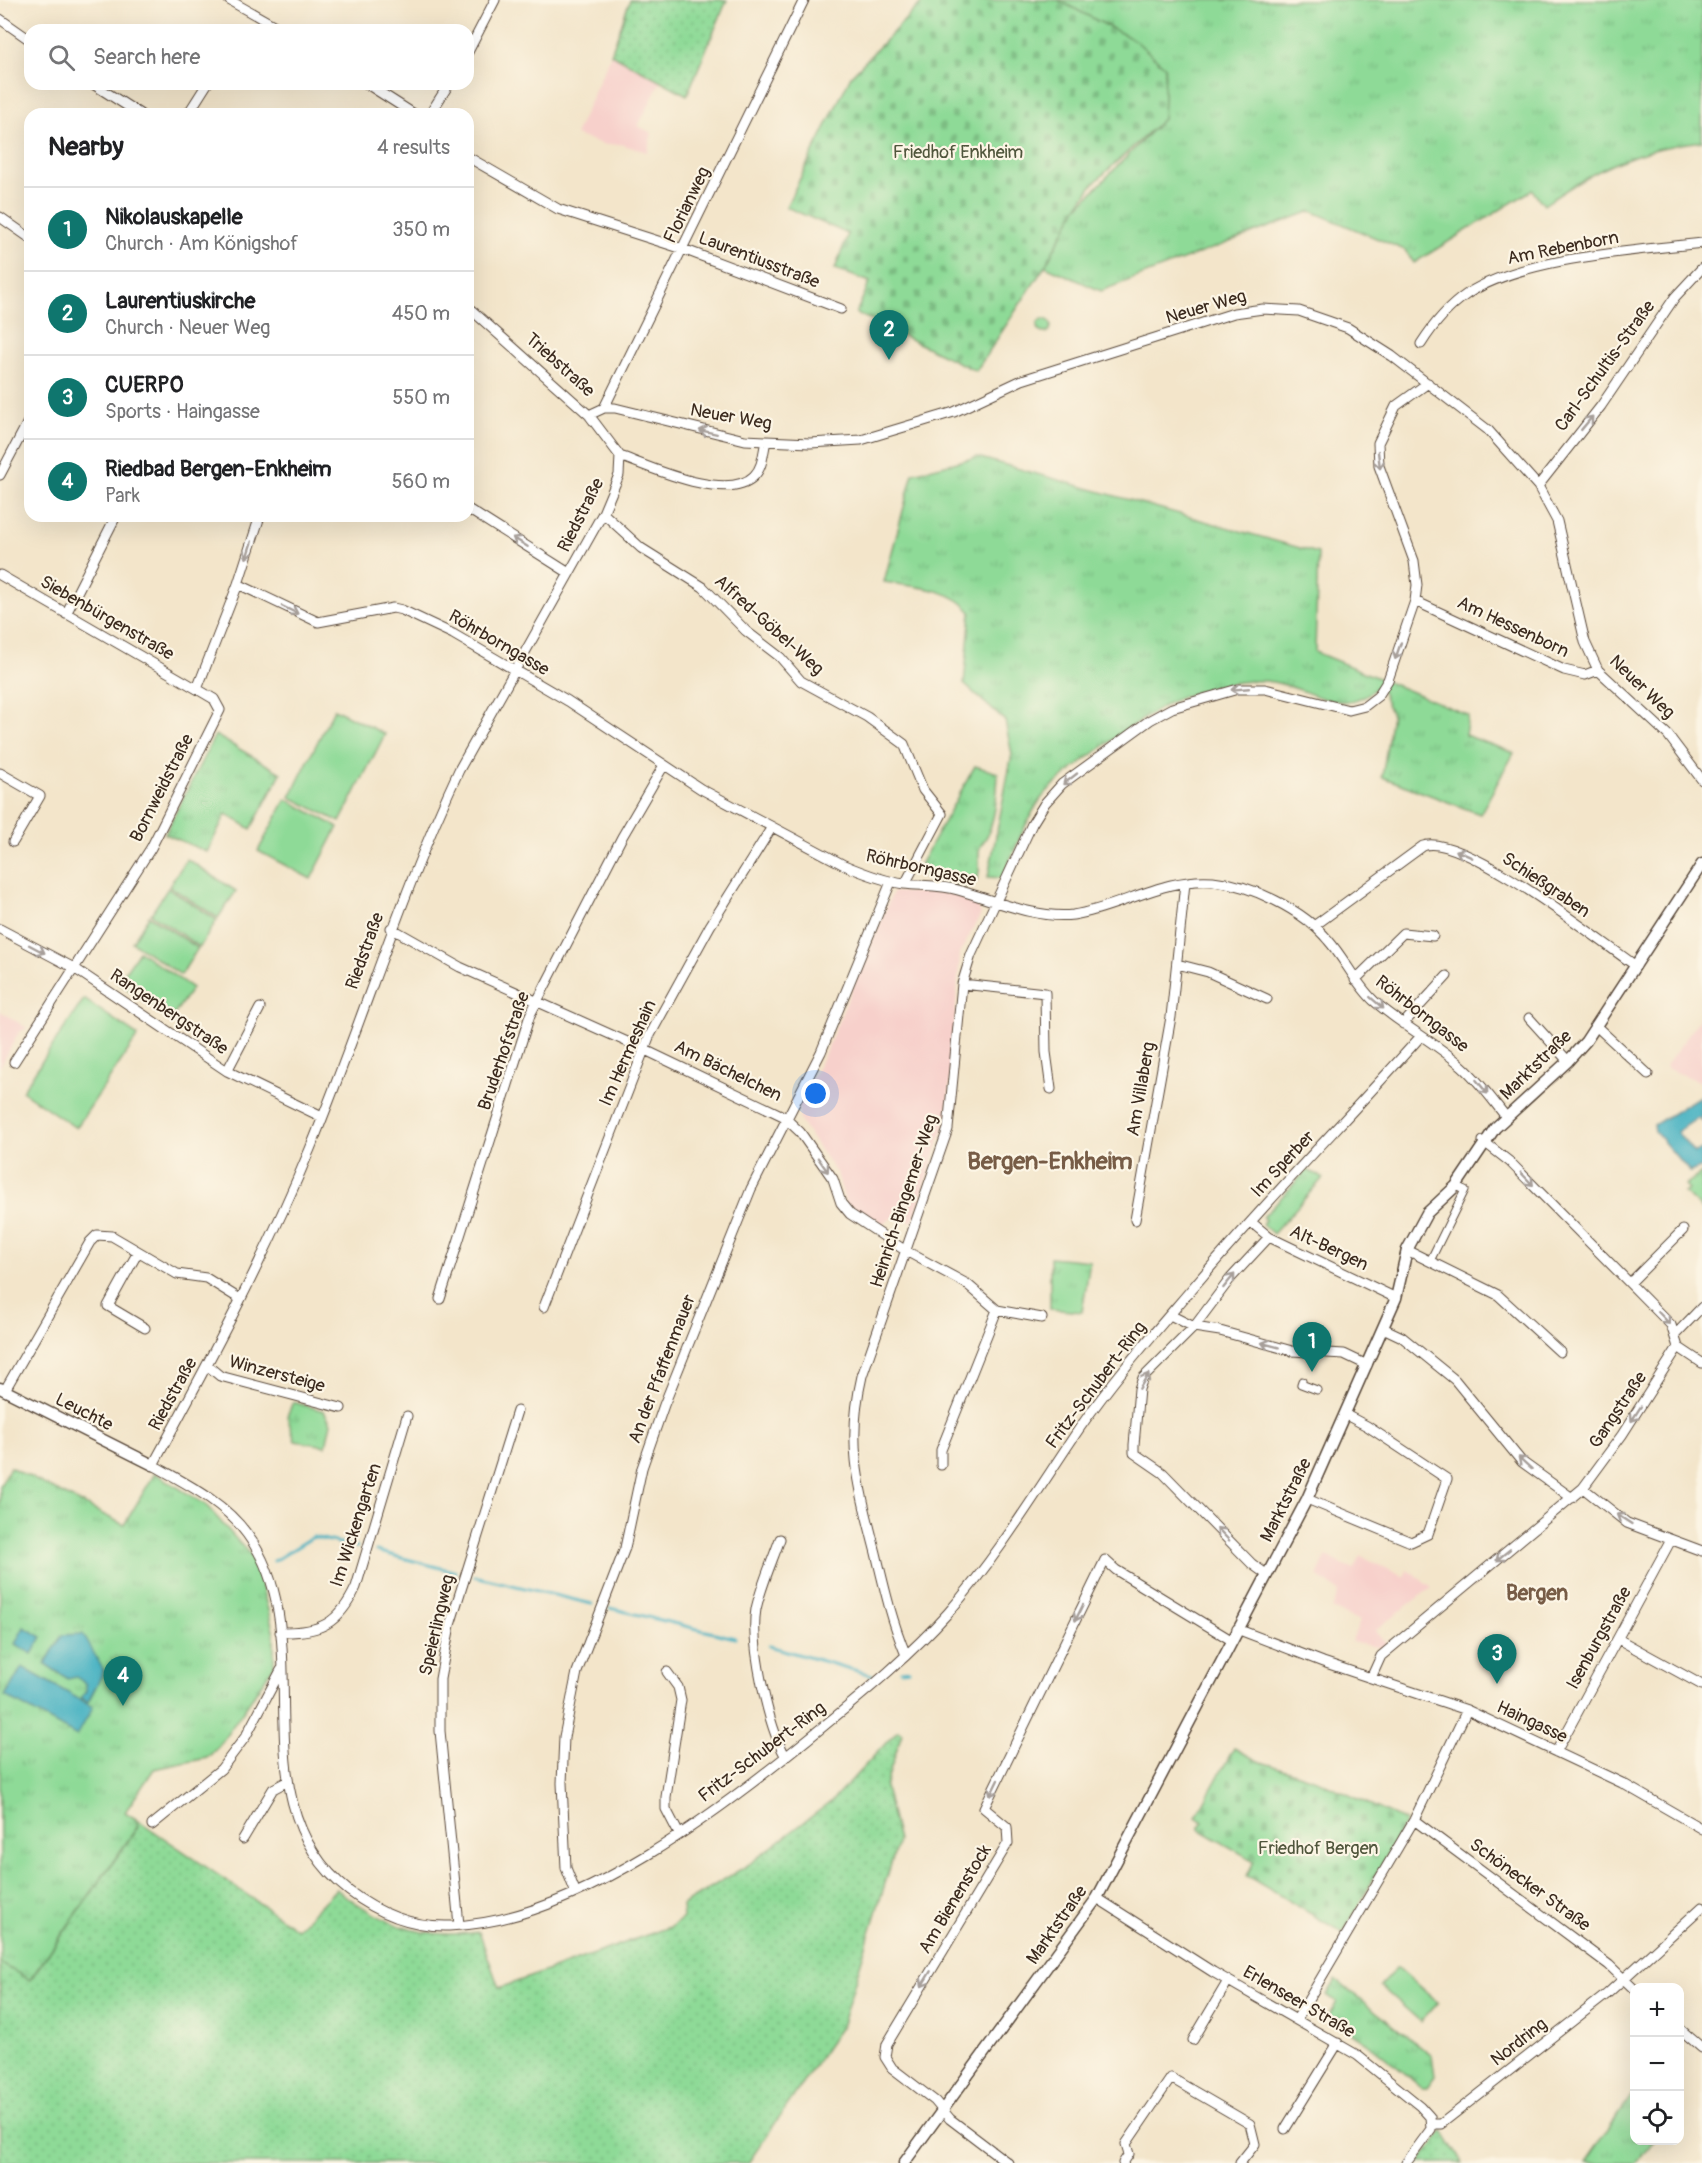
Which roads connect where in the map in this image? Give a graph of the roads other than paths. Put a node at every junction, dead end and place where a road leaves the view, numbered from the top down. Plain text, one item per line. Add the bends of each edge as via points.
1 (229, 0) edge
2 (495, 0) edge
3 (804, 0) edge
4 (0, 19) edge
5 (271, 24) edge
6 (24, 36) edge
7 (474, 40) edge
8 (102, 90) edge
9 (203, 90) edge
10 (377, 90) edge
11 (445, 90) edge
12 (131, 108) edge
13 (192, 108) edge
14 (405, 108) edge
15 (434, 108) edge
16 (474, 160) edge
17 (0, 217) edge
18 (24, 234) edge
19 (1702, 243) edge
20 (683, 249) junction
21 (1702, 268) edge
22 (841, 309) dead end
23 (474, 312) edge
24 (1421, 344) dead end
25 (1428, 383) junction
26 (604, 408) junction
27 (589, 415) junction
28 (24, 429) edge
29 (766, 441) junction
30 (620, 456) junction
31 (0, 475) edge
32 (1538, 486) junction
33 (474, 513) edge
34 (603, 513) junction
35 (113, 522) edge
36 (258, 522) edge
37 (569, 573) junction
38 (0, 575) edge
39 (238, 584) junction
40 (1415, 601) junction
41 (66, 614) junction
42 (516, 670) junction
43 (1598, 670) junction
44 (197, 689) junction
45 (664, 765) junction
46 (0, 773) edge
47 (1702, 780) edge
48 (772, 827) junction
49 (13, 842) dead end
50 (1702, 864) edge
51 (891, 882) junction
52 (1185, 883) junction
53 (905, 884) junction
54 (997, 902) junction
55 (1314, 926) junction
56 (391, 928) junction
57 (0, 929) edge
58 (1433, 936) dead end
59 (1177, 964) junction
60 (1636, 966) junction
61 (74, 968) junction
62 (1447, 976) dead end
63 (1355, 980) junction
64 (962, 984) junction
65 (1267, 999) dead end
66 (537, 1000) junction
67 (260, 1008) dead end
68 (1529, 1017) dead end
69 (1403, 1024) junction
70 (1596, 1026) junction
71 (1421, 1036) junction
72 (643, 1049) junction
73 (1568, 1061) junction
74 (14, 1062) dead end
75 (227, 1071) junction
76 (1648, 1074) dead end
77 (1051, 1089) dead end
78 (322, 1117) junction
79 (1506, 1117) junction
80 (787, 1120) junction
81 (1483, 1141) junction
82 (1456, 1186) junction
83 (1135, 1220) dead end
84 (1251, 1222) junction
85 (1683, 1230) dead end
86 (1269, 1237) junction
87 (1407, 1250) junction
88 (906, 1251) junction
89 (138, 1252) junction
90 (1430, 1261) junction
91 (1630, 1283) junction
92 (1396, 1298) junction
93 (240, 1299) junction
94 (440, 1299) dead end
95 (544, 1307) dead end
96 (1702, 1307) edge
97 (997, 1310) junction
98 (1170, 1316) junction
99 (1041, 1318) dead end
100 (1194, 1327) junction
101 (145, 1328) dead end
102 (1383, 1328) junction
103 (1675, 1335) junction
104 (1678, 1347) junction
105 (1560, 1352) dead end
106 (1702, 1363) edge
107 (1367, 1365) junction
108 (208, 1366) junction
109 (1302, 1381) dead end
110 (2, 1389) edge
111 (1317, 1390) dead end
112 (341, 1408) dead end
113 (517, 1411) dead end
114 (1346, 1415) junction
115 (407, 1416) dead end
116 (153, 1465) junction
117 (941, 1465) dead end
118 (1583, 1488) junction
119 (1572, 1498) junction
120 (1307, 1499) junction
121 (780, 1539) dead end
122 (1671, 1540) junction
123 (1702, 1551) edge
124 (1266, 1574) junction
125 (1237, 1629) junction
126 (280, 1632) junction
127 (1618, 1639) junction
128 (1231, 1640) junction
129 (906, 1655) junction
130 (282, 1669) junction
131 (667, 1672) dead end
132 (1371, 1678) junction
133 (1702, 1685) edge
134 (1467, 1710) junction
135 (1556, 1752) junction
136 (786, 1757) junction
137 (288, 1781) junction
138 (1414, 1820) junction
139 (152, 1825) dead end
140 (1702, 1829) edge
141 (679, 1834) junction
142 (243, 1839) dead end
143 (575, 1892) junction
144 (1097, 1898) junction
145 (1702, 1907) edge
146 (459, 1926) junction
147 (1625, 1979) junction
148 (1228, 1981) junction
149 (1630, 1984) edge
150 (1297, 2019) junction
151 (1684, 2033) edge
152 (1193, 2040) dead end
153 (1338, 2043) junction
154 (1702, 2049) edge
155 (944, 2110) junction
156 (1432, 2124) junction
157 (1285, 2128) dead end
158 (904, 2163) edge
159 (1008, 2163) edge
160 (1123, 2163) edge
161 (1240, 2163) edge
162 (1406, 2163) edge

1 - 5 street
2 - 7 street
3 - 20 street, Florianweg
4 - 6 street
8 - 12 street
9 - 13 street
10 - 14 street
11 - 15 street
16 - 20 street, Laurentiusstraße via 558,209
17 - 18 street
19 - 24 street, Am Rebenborn via 1604,254 1502,277 1465,296 1442,316
20 - 22 street, Laurentiusstraße
20 - 26 street, Florianweg
32 -> 21 street, Carl-Schultis-Straße via 1601,406 1675,297
23 - 27 street, Triebstraße
25 - 29 street, Neuer Weg via 1374,342 1348,328 1299,311 1263,309 1234,313 1022,380 954,412 888,434 841,442
25 - 32 street, Neuer Weg via 1488,430
25 -> 40 street, Heinrich-Bingemer-Weg via 1396,406 1378,443 1379,466 1417,575
26 - 27 street
29 -> 26 street, Neuer Weg via 745,440
27 - 30 street, Triebstraße
28 - 31 street
29 - 30 street via 756,473 747,481 733,484 697,483
30 - 34 street, Riedstraße via 619,476
32 - 43 street, Neuer Weg via 1557,520 1585,642
37 -> 33 street
34 - 37 street, Riedstraße
34 - 53 street, Alfred-Göbel-Weg via 641,548 703,586 801,681 867,717 906,747 923,790 942,814
35 - 41 street
36 -> 39 street
37 - 42 street, Riedstraße
38 - 41 street, Siebenbürgenstraße
39 -> 42 street, Röhrborngasse via 318,622 393,608 402,610
39 - 44 street
40 - 43 street, Am Hessenborn via 1564,670 1585,675
40 -> 54 street, Heinrich-Bingemer-Weg via 1388,680 1378,696 1365,706 1340,709 1265,689 1238,689 1172,708 1130,734 1062,784 1045,803
41 - 44 street, Siebenbürgenstraße
42 - 45 street, Röhrborngasse
42 - 56 street, Riedstraße via 455,779
43 - 47 street, Neuer Weg via 1668,735
44 - 61 street, Bornweidstraße via 219,704 218,716 151,848
45 - 48 street, Röhrborngasse
45 - 66 street, Bruderhofstraße
46 - 49 street via 40,796
48 - 51 street, Röhrborngasse via 844,865
48 - 72 street, Im Hermeshain via 710,926
50 - 60 street, Marktstraße
51 - 53 street, Röhrborngasse
51 - 80 street, An der Pfaffenmauer via 821,1052
52 - 54 street, Röhrborngasse via 1073,915 1040,913
52 - 55 street, Röhrborngasse via 1215,882 1249,891
52 - 59 street, Am Villaberg
53 - 54 street, Röhrborngasse via 957,890
54 - 64 street, Heinrich-Bingemer-Weg via 970,955
60 -> 55 street, Schießgraben via 1526,887 1470,856 1436,843 1423,846
55 - 63 street, Röhrborngasse via 1336,950
56 - 66 street, Am Bächelchen via 460,967
56 - 78 street, Riedstraße
57 -> 61 street, Rangenbergstraße
58 - 63 street via 1403,933
59 - 65 street via 1208,972
59 - 83 street, Am Villaberg
60 - 70 street, Marktstraße
61 - 74 street, Bornweidstraße
61 - 75 street, Rangenbergstraße
62 - 69 street
63 -> 69 street, Röhrborngasse
64 - 77 street via 1045,993
64 - 88 street, Heinrich-Bingemer-Weg via 951,1119
66 - 72 street, Am Bächelchen
66 - 94 street, Bruderhofstraße
67 - 75 street
68 - 73 street
69 - 71 street, Röhrborngasse
70 - 73 street, Marktstraße
70 - 76 street
71 -> 79 street, Röhrborngasse via 1478,1081
71 - 84 street, Im Sperber
72 - 80 street, Am Bächelchen
72 - 95 street, Im Hermeshain
73 - 79 street, Marktstraße
75 - 78 street, Rangenbergstraße
78 - 93 street, Riedstraße
79 - 81 street, Marktstraße
80 -> 88 street, Am Bächelchen via 833,1179 845,1209
80 - 143 street, An der Pfaffenmauer via 751,1189 661,1414 642,1468 626,1548 577,1672 564,1737 562,1783 566,1868
81 - 82 street, Marktstraße
81 -> 91 street via 1510,1162
82 - 87 street, Marktstraße via 1427,1213
82 - 90 street via 1465,1190
84 - 86 street, Alt-Bergen
84 - 98 street, Im Sperber
85 - 91 street
86 - 92 street, Alt-Bergen
100 -> 86 street via 1230,1279
87 - 90 street
87 - 92 street, Marktstraße
88 - 97 street, Am Bächelchen via 967,1284
88 - 129 street, Heinrich-Bingemer-Weg via 862,1376 853,1433 856,1473 889,1605
89 - 93 street via 177,1274 206,1278
89 - 101 street via 108,1306
89 - 110 street via 106,1234 93,1238
90 - 105 street via 1498,1295
91 -> 103 street via 1671,1325
92 - 102 street, Marktstraße
93 - 108 street, Riedstraße
96 - 103 street
97 - 99 street
97 - 117 street via 941,1450
98 - 100 street
98 - 129 street, Fritz-Schubert-Ring via 1077,1433 1038,1493 950,1610
107 -> 100 street via 1344,1354 1292,1351
124 -> 100 street via 1163,1473 1134,1453 1143,1378
102 - 107 street, Marktstraße
119 -> 102 street via 1522,1462 1455,1380 1402,1338
103 - 104 street
104 - 106 street
104 -> 118 street, Gangstraße
107 - 114 street, Marktstraße
108 - 112 street, Winzersteige via 220,1376
108 - 116 street, Riedstraße
109 - 111 street via 1301,1384
110 - 116 street, Leuchte
113 - 146 street, Speierlingweg via 455,1606 440,1679 440,1731
114 - 120 street, Marktstraße
114 - 120 street via 1447,1479 1428,1534 1411,1542
115 - 126 street, Im Wickengarten via 356,1587 345,1606 319,1628
116 - 126 street, Fritz-Schubert-Ring via 210,1498 248,1534 268,1571
118 - 119 street, Gangstraße
122 -> 118 street via 1628,1523
119 -> 132 street, Gangstraße via 1381,1656
120 - 124 street, Marktstraße
121 - 136 street via 754,1627 776,1738
122 - 123 street
122 - 127 street, Isenburgstraße
124 - 125 street, Marktstraße
125 - 128 street, Marktstraße
125 - 132 street, Haingasse
126 - 130 street, Fritz-Schubert-Ring
127 - 133 street
127 - 135 street, Isenburgstraße
128 - 144 street, Marktstraße
128 -> 155 street, Am Bienenstock via 1105,1560 984,1808 1007,1827 1008,1843 887,2044 888,2063
129 - 136 street, Fritz-Schubert-Ring
130 - 137 street, Fritz-Schubert-Ring
130 - 139 street via 246,1736 221,1769
131 - 141 street via 681,1695 666,1797 666,1809
132 - 134 street, Haingasse
134 - 135 street, Haingasse
134 - 138 street
135 - 140 street, Haingasse via 1622,1783
136 - 141 street, Fritz-Schubert-Ring
137 - 142 street via 273,1789
137 - 146 street, Fritz-Schubert-Ring via 297,1818 312,1849 344,1887 374,1908 396,1917 434,1926
138 - 147 street, Schönecker Straße
138 - 150 street
141 - 143 street, Fritz-Schubert-Ring
143 - 146 street, Fritz-Schubert-Ring via 508,1917
144 - 148 street, Erlenseer Straße
144 - 155 street, Marktstraße
145 - 147 street, Nordring
147 - 149 street
147 - 156 street, Nordring via 1449,2118
148 - 150 street, Erlenseer Straße
148 - 152 street
150 - 153 street, Erlenseer Straße
151 - 154 street
153 - 156 street, Erlenseer Straße via 1420,2106
153 - 157 street
155 - 158 street, Marktstraße
155 - 159 street via 950,2119
156 - 162 street via 1429,2134
160 - 161 street via 1129,2154 1126,2144 1171,2078 1250,2124 1255,2144

